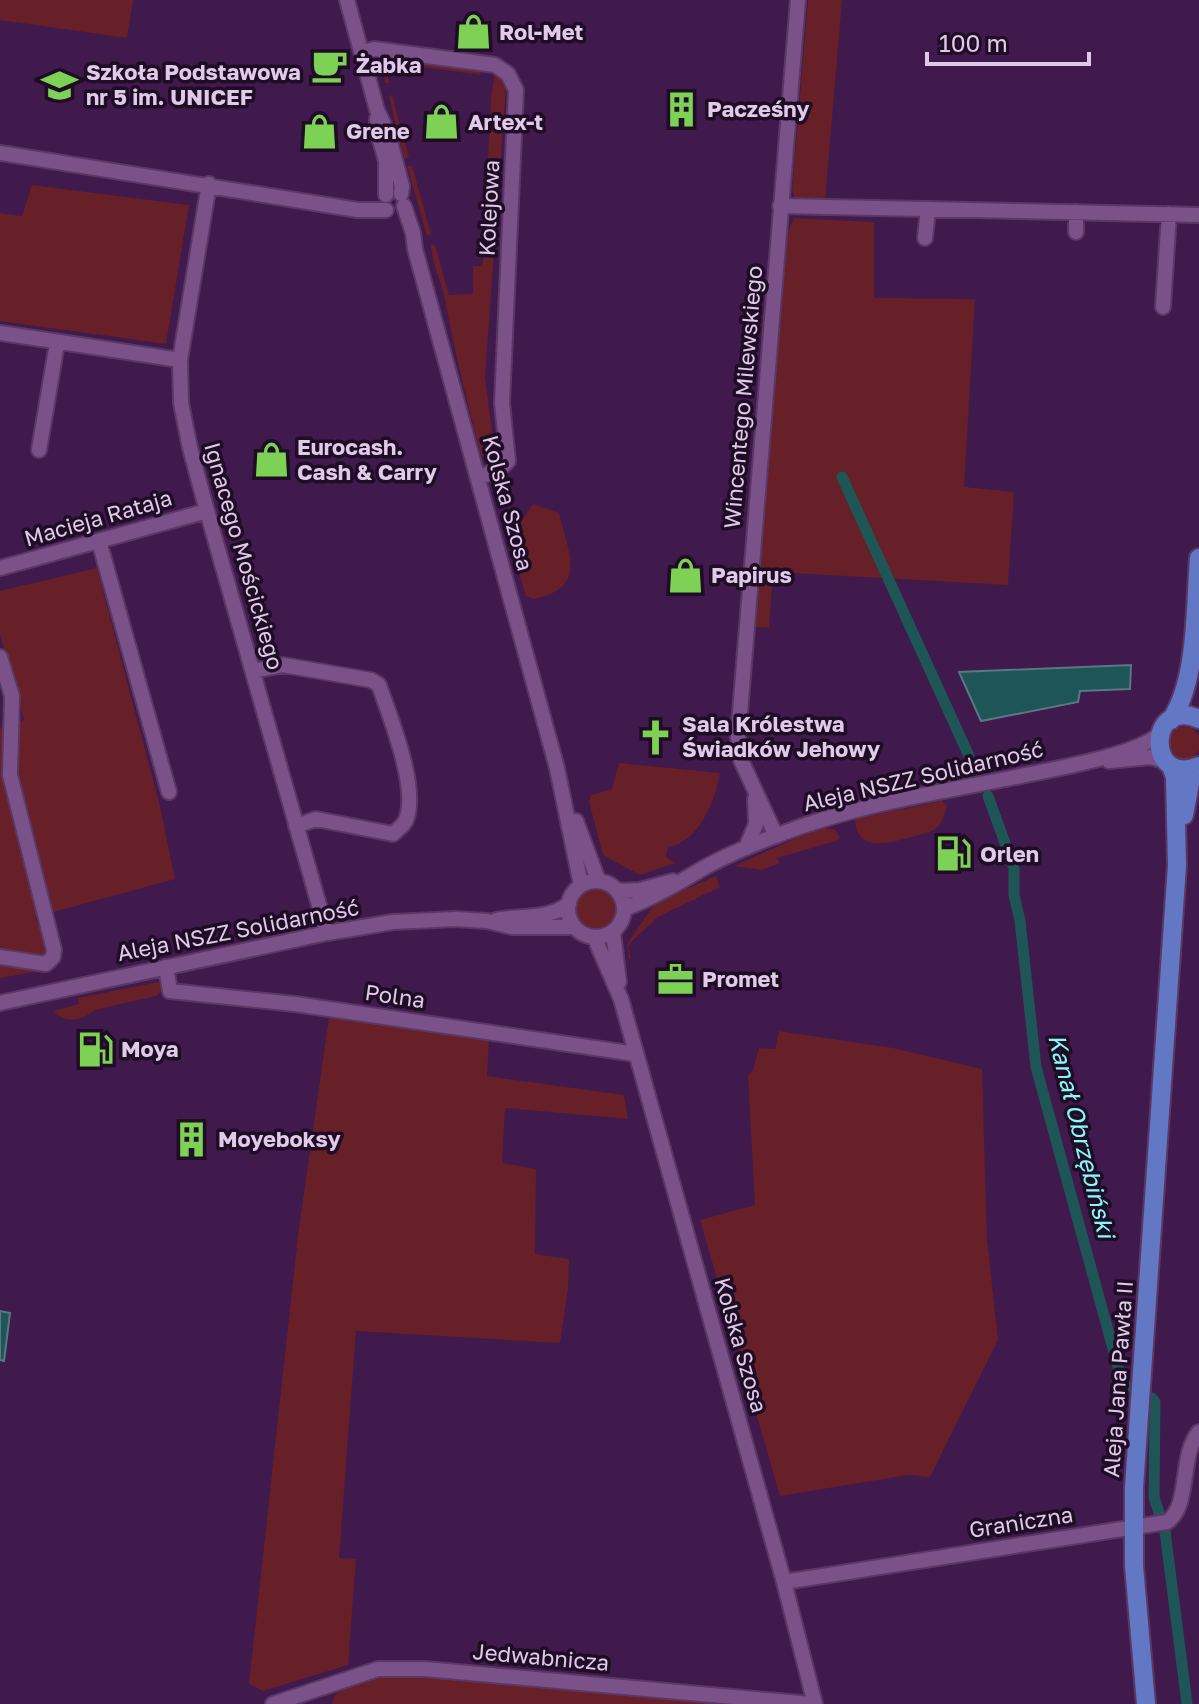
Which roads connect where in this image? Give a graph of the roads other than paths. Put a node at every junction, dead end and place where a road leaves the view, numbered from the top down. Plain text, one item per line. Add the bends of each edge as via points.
1 (347, 0) edge
2 (798, 0) edge
3 (362, 53) junction
4 (0, 153) edge
5 (209, 184) junction
6 (392, 204) junction
7 (780, 206) junction
8 (928, 209) junction
9 (1076, 212) junction
10 (1169, 214) junction
11 (1199, 215) edge
12 (1076, 232) dead end
13 (925, 238) dead end
14 (1163, 307) dead end
15 (0, 333) edge
16 (57, 343) junction
17 (180, 360) junction
18 (39, 450) dead end
19 (478, 478) junction
20 (207, 511) junction
21 (99, 541) junction
22 (1199, 558) edge
23 (0, 568) edge
24 (1192, 651) junction
25 (0, 657) edge
26 (253, 671) junction
27 (1199, 713) edge
28 (1199, 719) edge
29 (1166, 726) junction
30 (1081, 763) junction
31 (1168, 763) junction
32 (1199, 766) edge
33 (557, 768) junction
34 (169, 792) dead end
35 (754, 794) junction
36 (296, 826) junction
37 (776, 836) junction
38 (746, 848) junction
39 (1177, 865) junction
40 (689, 877) junction
41 (598, 880) junction
42 (581, 885) junction
43 (618, 891) junction
44 (569, 904) junction
45 (624, 909) junction
46 (487, 921) junction
47 (575, 927) junction
48 (613, 932) junction
49 (327, 933) junction
50 (594, 937) junction
51 (0, 957) edge
52 (166, 967) junction
53 (621, 999) junction
54 (0, 1003) edge
55 (636, 1054) junction
56 (1199, 1432) edge
57 (1134, 1526) junction
58 (784, 1582) junction
59 (273, 1704) edge
60 (813, 1704) edge
61 (1146, 1704) edge

1 - 3 street, Kolska Szosa
2 - 7 street, Wincentego Milewskiego
3 - 6 street, Kolska Szosa via 402,186
3 - 19 street, Kolejowa via 374,49 495,65 515,86 502,403 508,461
4 - 5 street
5 - 6 street via 373,212
5 - 17 street, Ignacego Mościckiego
6 - 19 street, Kolska Szosa via 415,249
7 - 8 street
7 - 35 street, Wincentego Milewskiego via 738,737
8 - 9 street
8 - 13 street
9 - 10 street
9 - 12 street
10 - 11 street
10 - 14 street
15 - 16 street
16 - 17 street
16 - 18 street
17 - 20 street, Ignacego Mościckiego via 181,403
19 - 33 street, Kolska Szosa
20 - 21 street, Macieja Rataja
20 - 26 street, Ignacego Mościckiego
21 - 23 street, Macieja Rataja
21 - 34 street
22 - 24 main road
24 - 27 main road
24 - 29 main road via 1180,706
25 - 51 street via 12,696 10,775 54,950 46,964
26 - 36 street, Ignacego Mościckiego
26 - 36 street via 283,665 371,680 379,685 397,735 409,788 406,821 393,834 316,819
28 - 29 main road via 1187,716
29 - 30 street, Aleja NSZZ Solidarność via 1150,742
29 - 31 main road, Aleja Jana Pawła II via 1159,747
30 - 31 street, Aleja NSZZ Solidarność via 1142,758
30 - 37 street, Aleja NSZZ Solidarność via 849,811
31 - 32 main road via 1184,770
31 - 39 main road, Aleja Jana Pawła II via 1175,777
32 - 39 main road, Aleja Jana Pawła II via 1190,783
33 - 41 street, Kolska Szosa
33 - 42 street, Kolska Szosa
35 - 37 street, Wincentego Milewskiego
35 - 38 street, Wincentego Milewskiego via 756,824
36 - 49 street, Ignacego Mościckiego
37 - 38 street, Aleja NSZZ Solidarność
38 - 40 street, Aleja NSZZ Solidarność
39 - 57 main road, Aleja Jana Pawła II
40 - 43 street, Aleja NSZZ Solidarność
40 - 45 street, Aleja NSZZ Solidarność
41 - 42 street
41 - 43 street
42 - 44 street
43 - 45 street
44 - 46 street, Aleja NSZZ Solidarność via 540,916
44 - 47 street
45 - 48 street
46 - 47 street, Aleja NSZZ Solidarność via 512,927
46 - 49 street, Aleja NSZZ Solidarność via 416,920
47 - 50 street
48 - 50 street
48 - 53 street, Kolska Szosa
49 - 52 street, Aleja NSZZ Solidarność
50 - 53 street, Kolska Szosa
52 - 54 street, Aleja NSZZ Solidarność
52 - 55 street, Polna via 170,991
53 - 55 street, Kolska Szosa
55 - 58 street, Kolska Szosa
56 - 57 street, Graniczna via 1172,1520
57 - 58 street, Graniczna
57 - 61 main road, Aleja Jana Pawła II
58 - 60 street, Kolska Szosa
59 - 60 street, Jedwabnicza via 378,1669

